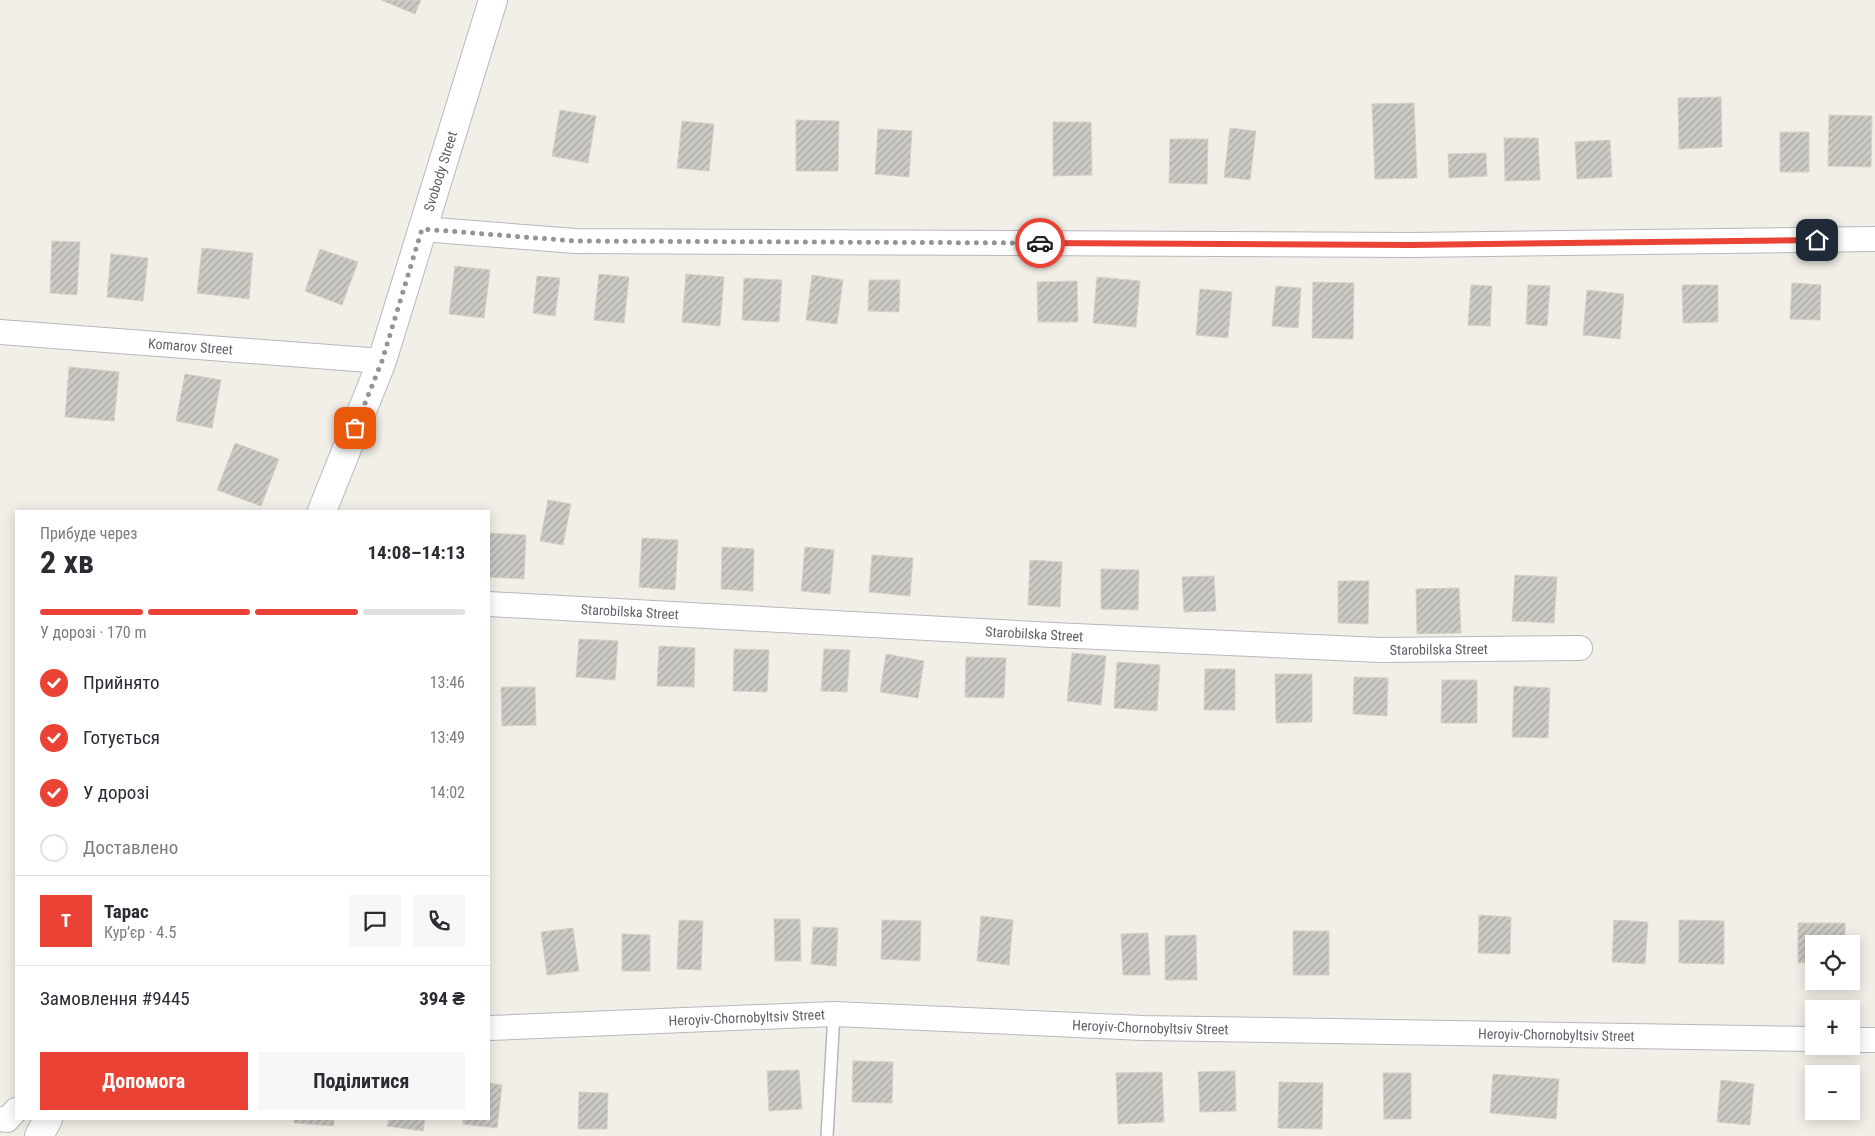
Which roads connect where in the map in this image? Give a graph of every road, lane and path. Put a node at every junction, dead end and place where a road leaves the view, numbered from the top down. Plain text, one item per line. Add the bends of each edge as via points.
1 (493, 0) edge
2 (422, 229) junction
3 (1875, 239) edge
4 (0, 332) edge
5 (382, 361) junction
6 (322, 510) edge
7 (490, 604) edge
8 (1580, 648) dead end
9 (834, 1014) junction
10 (490, 1028) edge
11 (1805, 1039) edge
12 (1860, 1040) edge
13 (1875, 1040) edge
14 (15, 1111) edge
15 (0, 1120) edge
16 (47, 1120) edge
17 (39, 1136) edge
18 (827, 1136) edge

1 - 2 street, Svobody Street
2 - 3 street via 575,241 1411,245
2 - 5 street, Svobody Street
4 - 5 street, Komarov Street
5 - 6 street, Svobody Street
7 - 8 street, Starobilska Street via 1370,650
9 - 10 street, Heroyiv-Chornobyltsiv Street
9 - 11 street, Heroyiv-Chornobyltsiv Street via 1143,1028
9 - 18 lane
12 - 13 street
14 - 15 street via 7,1120
16 - 17 street

